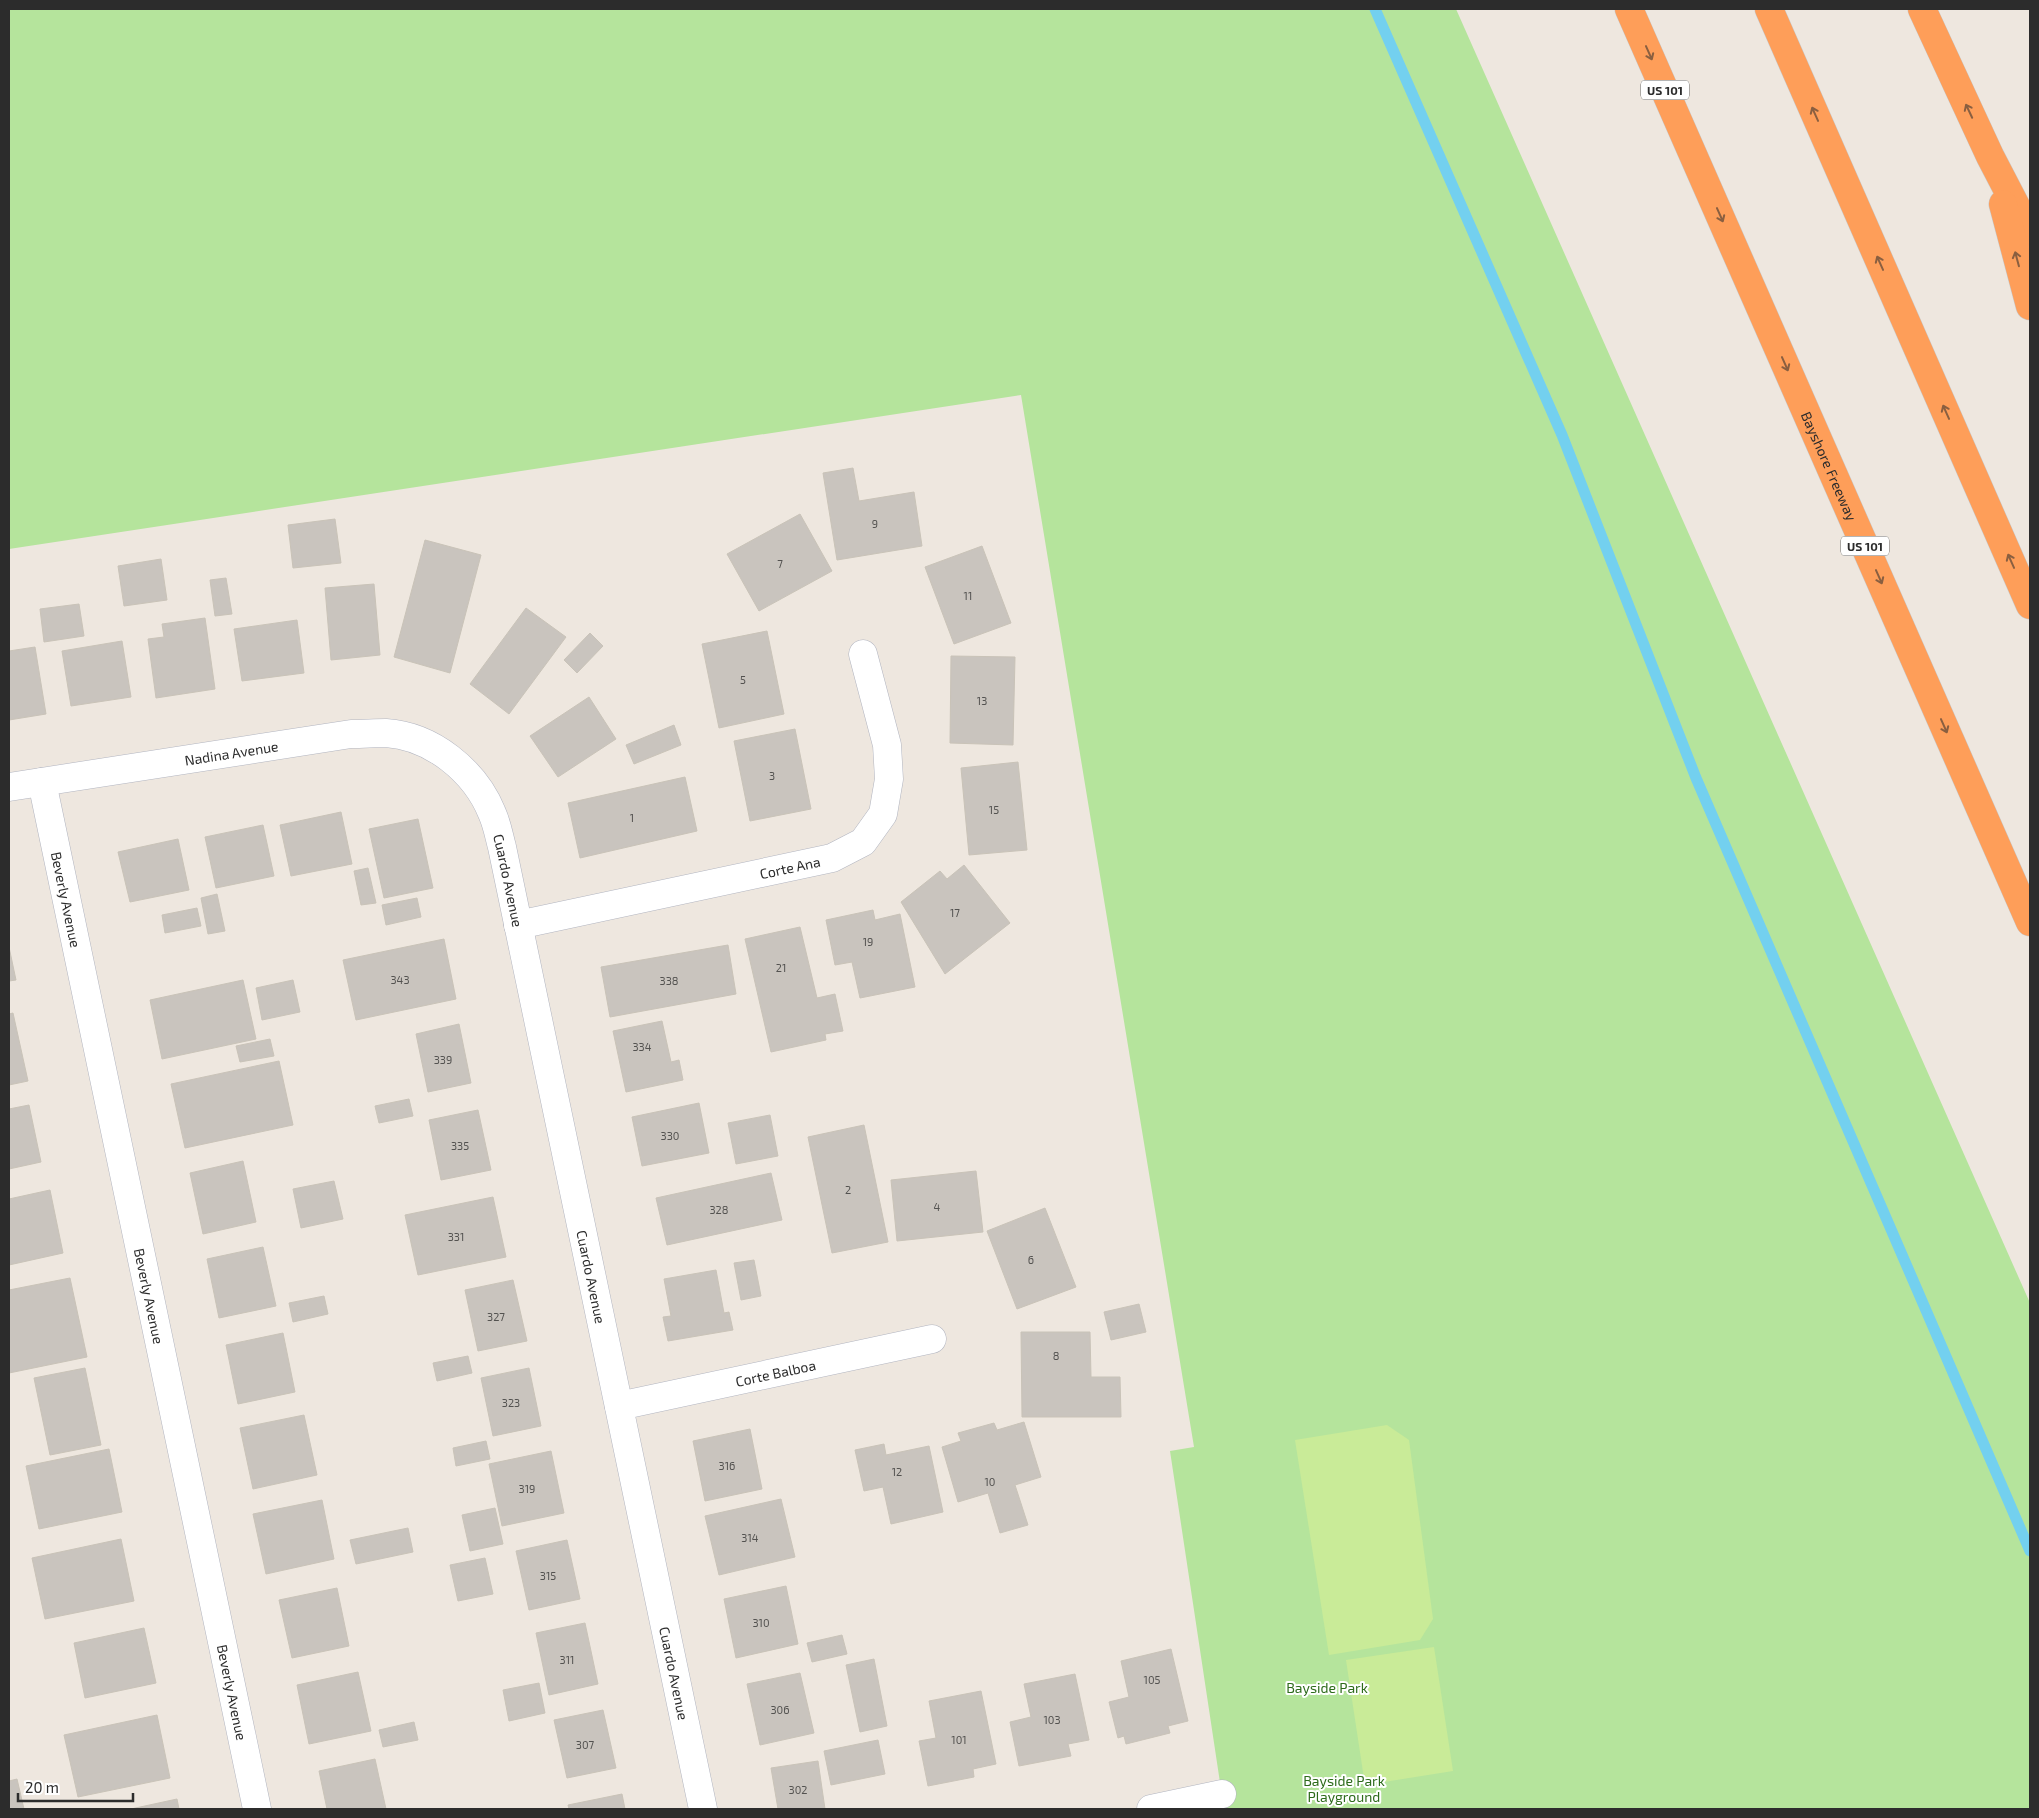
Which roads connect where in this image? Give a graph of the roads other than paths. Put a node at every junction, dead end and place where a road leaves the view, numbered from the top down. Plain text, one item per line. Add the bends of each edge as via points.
1 (1630, 9) edge
2 (1769, 9) edge
3 (1922, 9) edge
4 (1990, 156) junction
5 (2030, 233) edge
6 (2030, 306) edge
7 (2030, 605) edge
8 (863, 654) dead end
9 (451, 758) joint
10 (42, 782) junction
11 (9, 787) edge
12 (2030, 922) edge
13 (518, 925) junction
14 (932, 1339) dead end
15 (619, 1406) junction
16 (1222, 1794) dead end
17 (257, 1809) edge
18 (702, 1809) edge
19 (1151, 1809) edge

1 -> 12 highway, Bayshore Freeway / US 101
7 -> 2 highway
4 -> 3 highway
4 - 5 highway
6 -> 4 highway
8 - 13 street, Corte Ana via 887,745 890,780 883,814 863,842 832,858
9 - 10 street, Nadina Avenue via 418,741 388,733 351,734
9 - 13 street, Cuardo Avenue via 476,783 492,813
10 - 11 street, Nadina Avenue
10 - 17 street, Beverly Avenue
13 - 15 street, Cuardo Avenue
14 - 15 street, Corte Balboa
15 - 18 street, Cuardo Avenue
16 - 19 street

